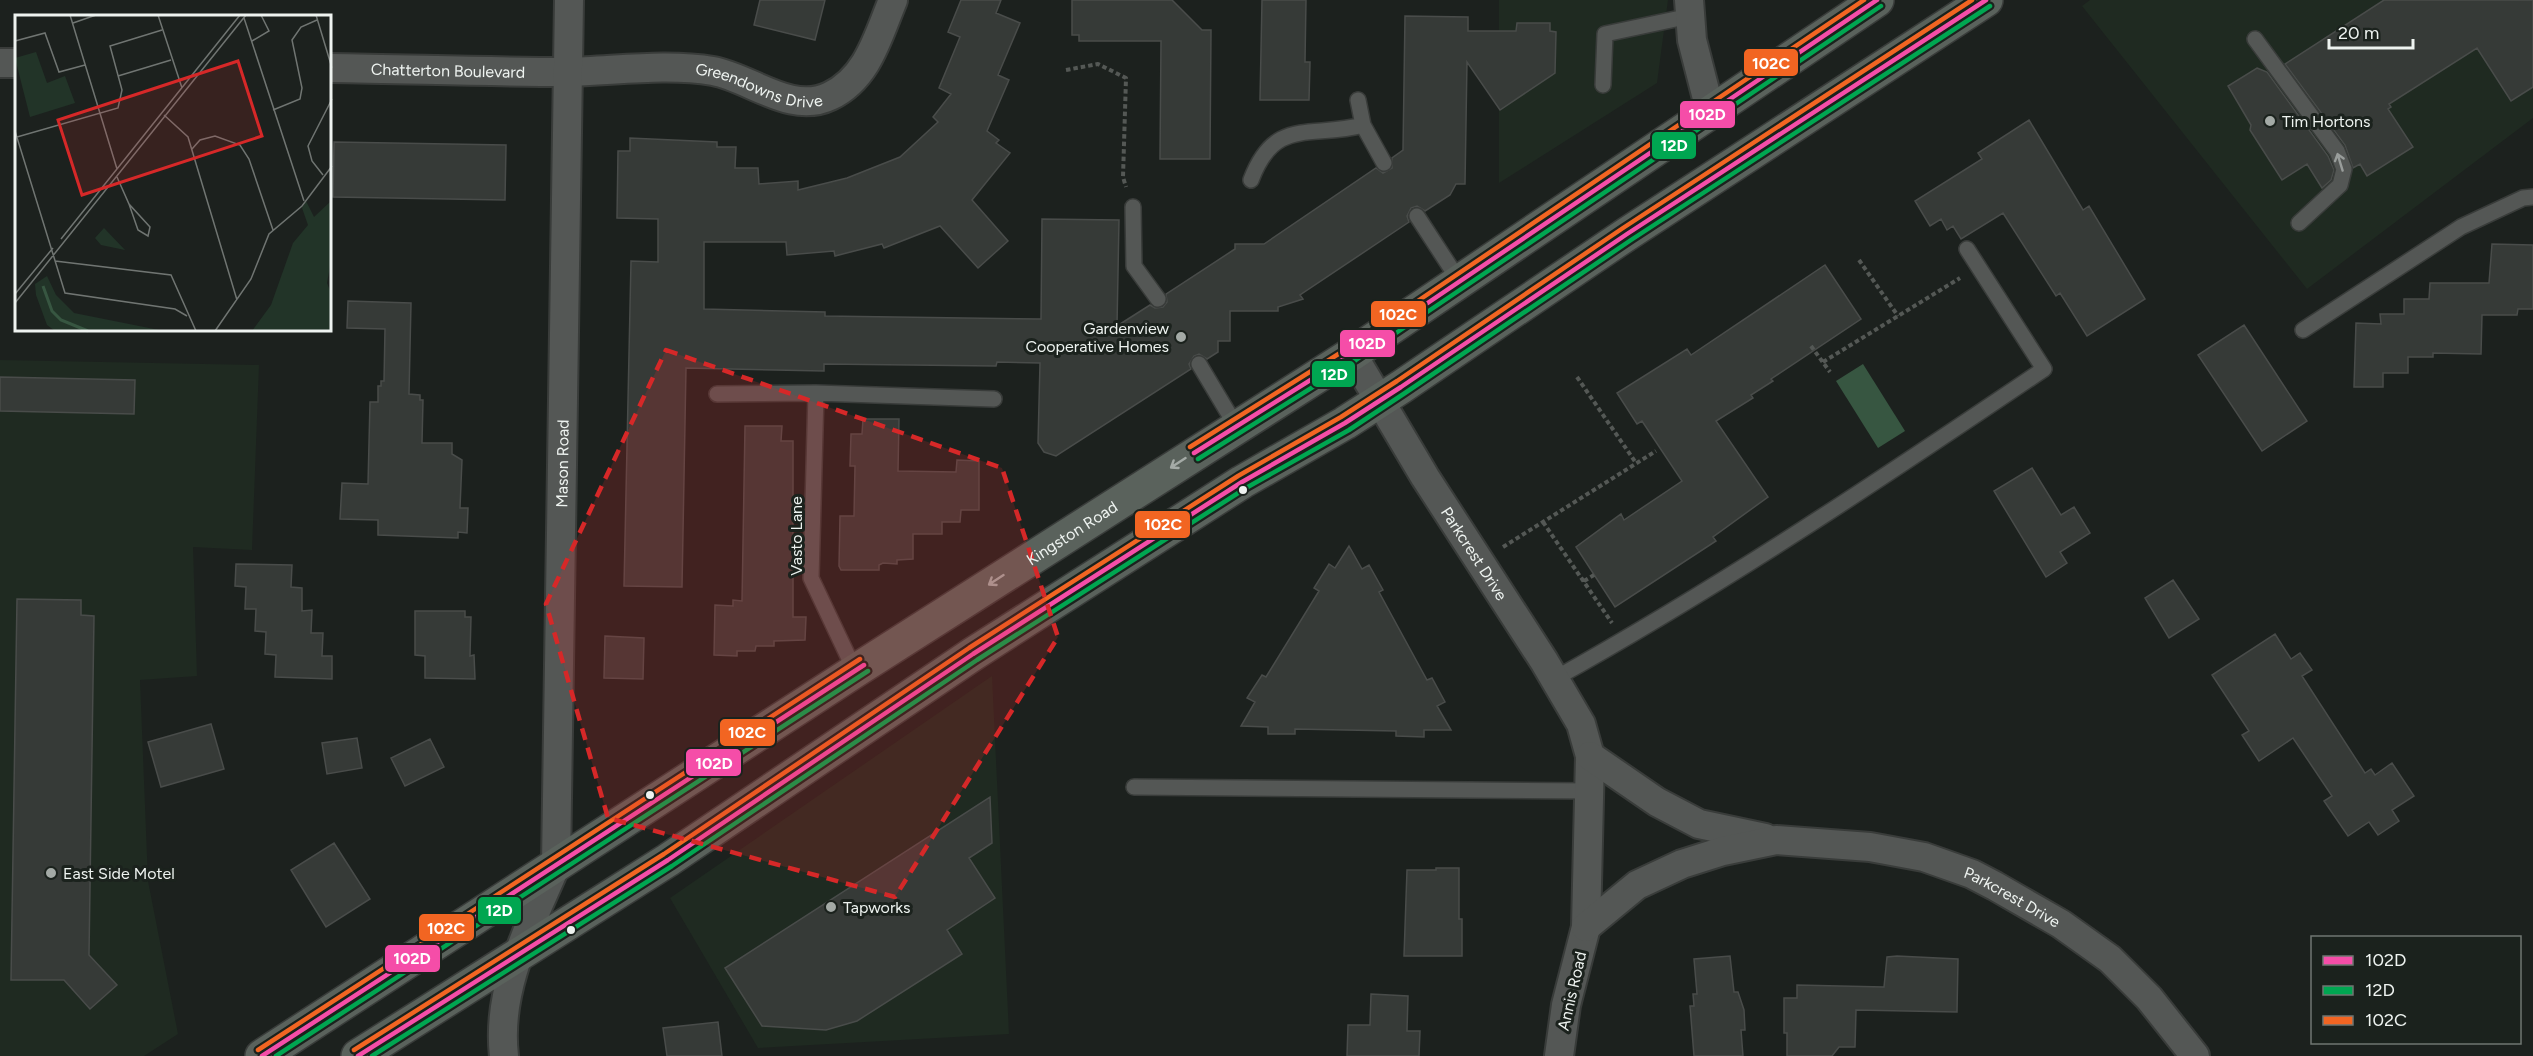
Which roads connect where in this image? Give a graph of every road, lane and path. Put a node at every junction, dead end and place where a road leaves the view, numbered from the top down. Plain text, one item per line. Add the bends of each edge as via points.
1 (569, 0) edge
2 (893, 0) edge
3 (1877, 0) edge
4 (1986, 0) edge
5 (1689, 8) edge
6 (2255, 39) dead end
7 (332, 68) edge
8 (1066, 70) dead end
9 (568, 72) junction
10 (1603, 86) dead end
11 (1358, 100) dead end
12 (1711, 114) junction
13 (1363, 125) junction
14 (1384, 163) dead end
15 (1251, 180) dead end
16 (2533, 197) edge
17 (1133, 207) joint
18 (1417, 216) dead end
19 (2299, 222) dead end
20 (1967, 249) dead end
21 (1859, 260) dead end
22 (1978, 266) junction
23 (1460, 282) junction
24 (1158, 299) dead end
25 (1898, 316) junction
26 (2303, 330) dead end
27 (1812, 346) dead end
28 (1352, 354) junction
29 (1823, 362) junction
30 (1199, 364) dead end
31 (1830, 372) dead end
32 (1577, 377) dead end
33 (816, 393) junction
34 (717, 394) dead end
35 (994, 399) dead end
36 (1379, 400) junction
37 (1236, 426) junction
38 (1656, 451) dead end
39 (1636, 463) junction
40 (1242, 482) junction
41 (1543, 522) junction
42 (1480, 562) junction
43 (1594, 575) dead end
44 (1584, 581) junction
45 (1624, 640) junction
46 (855, 671) junction
47 (1554, 679) junction
48 (1590, 756) junction
49 (1134, 787) dead end
50 (1591, 791) junction
51 (1776, 840) junction
52 (556, 865) junction
53 (1586, 927) junction
54 (518, 954) junction
55 (262, 1056) edge
56 (357, 1056) edge
57 (504, 1056) edge
58 (1559, 1056) edge
59 (2195, 1056) edge

1 - 9 street, Mason Road
2 - 9 street, Greendowns Drive via 866,66 845,87 818,100 800,102 713,71
3 - 12 main road, Kingston Road
4 - 36 main road
5 - 10 lane via 1605,34
5 - 12 street via 1692,40
19 -> 6 lane via 2340,185 2344,170 2337,151
7 - 9 street, Chatterton Boulevard
8 - 17 path via 1098,64 1126,78 1123,177
9 - 52 street, Mason Road
11 - 13 lane
12 - 23 main road, Kingston Road
13 - 14 lane
13 - 15 lane via 1341,131 1300,132 1273,143 1259,159
16 - 26 lane via 2461,227
17 - 24 lane via 1134,266
18 - 23 lane
20 - 22 lane
21 - 25 path
22 - 25 path
22 - 45 lane via 2044,369 1834,510
23 - 28 main road, Kingston Road
25 - 29 path
27 - 29 path
28 - 36 street, Parkcrest Drive
28 - 37 main road, Kingston Road
29 - 31 path
30 - 37 lane
32 - 39 path
33 - 34 lane
33 - 35 lane
33 - 46 lane, Vasto Lane via 811,578
36 - 40 main road
36 - 42 street, Parkcrest Drive
37 - 40 main road via 1245,445
37 -> 46 main road, Kingston Road
38 - 39 path
39 - 41 path
40 - 54 main road via 973,654 668,860
41 - 42 path
41 - 44 path
42 - 47 street, Parkcrest Drive
43 - 44 path
44 - 45 path
45 - 47 lane
46 - 52 main road, Kingston Road
47 - 48 street, Parkcrest Drive via 1581,724
48 - 50 street, Parkcrest Drive
48 - 51 street, Parkcrest Drive via 1657,802 1699,824
49 - 50 lane
50 - 53 street, Parkcrest Drive
51 - 53 street, Parkcrest Drive via 1682,864 1637,885
51 - 59 street, Parkcrest Drive via 1895,851 1972,874 2061,924 2110,958 2149,998
52 - 54 street, Mason Road
52 - 55 main road, Kingston Road
53 - 58 street, Annis Road via 1566,1005
54 - 56 main road
54 - 57 street, Mason Road via 509,979 501,1032

